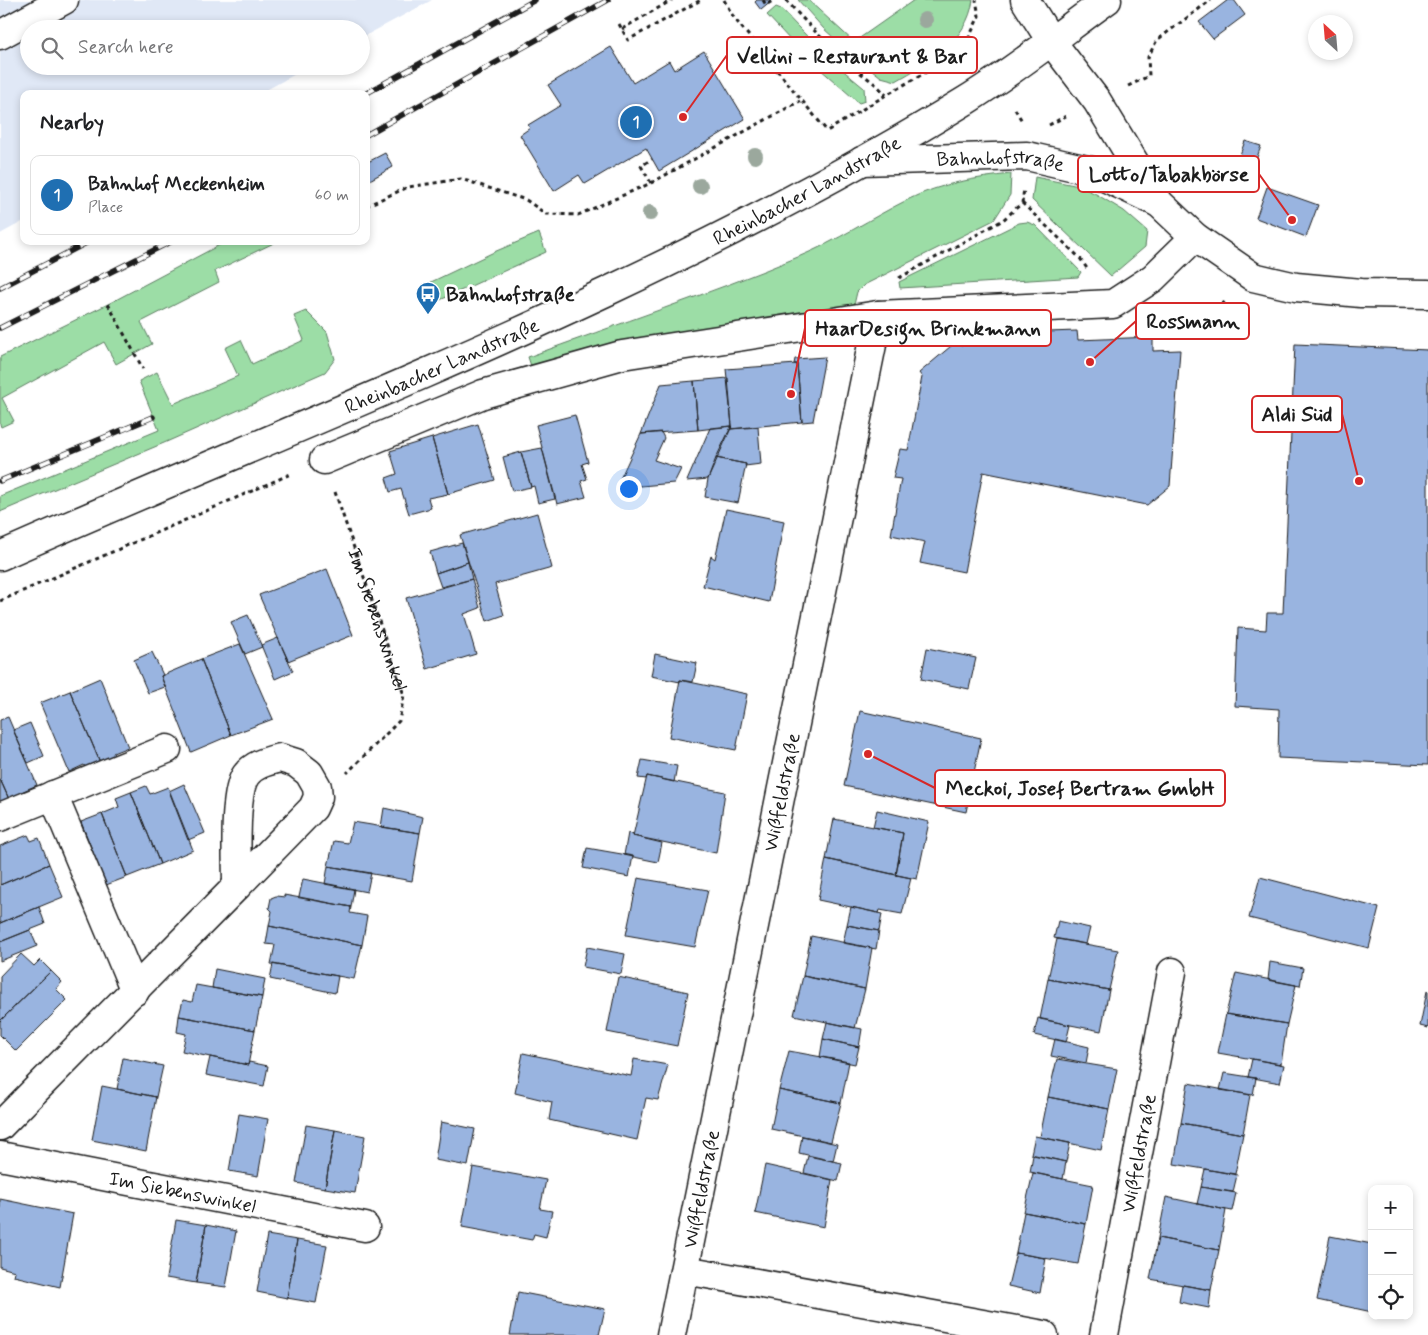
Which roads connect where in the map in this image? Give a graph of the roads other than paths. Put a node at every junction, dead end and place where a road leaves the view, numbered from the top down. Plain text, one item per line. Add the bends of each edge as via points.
1 (64, 0) edge
2 (1025, 0) edge
3 (1107, 0) edge
4 (27, 20) edge
5 (20, 24) edge
6 (0, 35) edge
7 (1051, 41) junction
8 (862, 161) junction
9 (1159, 202) junction
10 (1195, 237) junction
11 (1428, 294) edge
12 (878, 315) junction
13 (324, 460) road end
14 (0, 556) edge
15 (167, 748) dead end
16 (53, 795) junction
17 (0, 817) edge
18 (237, 886) junction
19 (1172, 972) dead end
20 (135, 991) junction
21 (0, 1126) edge
22 (0, 1156) edge
23 (365, 1227) dead end
24 (685, 1270) junction
25 (671, 1335) edge
26 (1044, 1335) edge
27 (1104, 1335) edge

1 - 4 street
2 - 7 street, Bahnhofstraße
3 - 7 street, Rheinbacher Landstraße
5 - 6 street
7 - 8 street, Rheinbacher Landstraße via 965,101
7 - 9 street, Bahnhofstraße via 1097,101
8 - 9 street, Bahnhofstraße via 1027,156 1092,171
8 - 14 street, Rheinbacher Landstraße via 730,231 545,320
9 - 10 street, Bahnhofstraße
10 - 11 street, Bahnhofstraße via 1253,277 1296,287 1361,293
10 - 12 street via 1153,278 1113,304
12 - 13 street via 622,355 482,394
12 - 24 street, Wißfeldstraße
15 - 16 street
16 - 17 street
16 - 20 street
18 - 18 street via 240,786 247,773 262,762 280,758 296,763 309,773 317,787 314,808
18 - 20 street
19 - 27 street, Wißfeldstraße
20 - 21 street
22 - 23 street, Im Siebenswinkel
24 - 25 street, Wißfeldstraße
24 - 26 street, Wißfeldstraße

